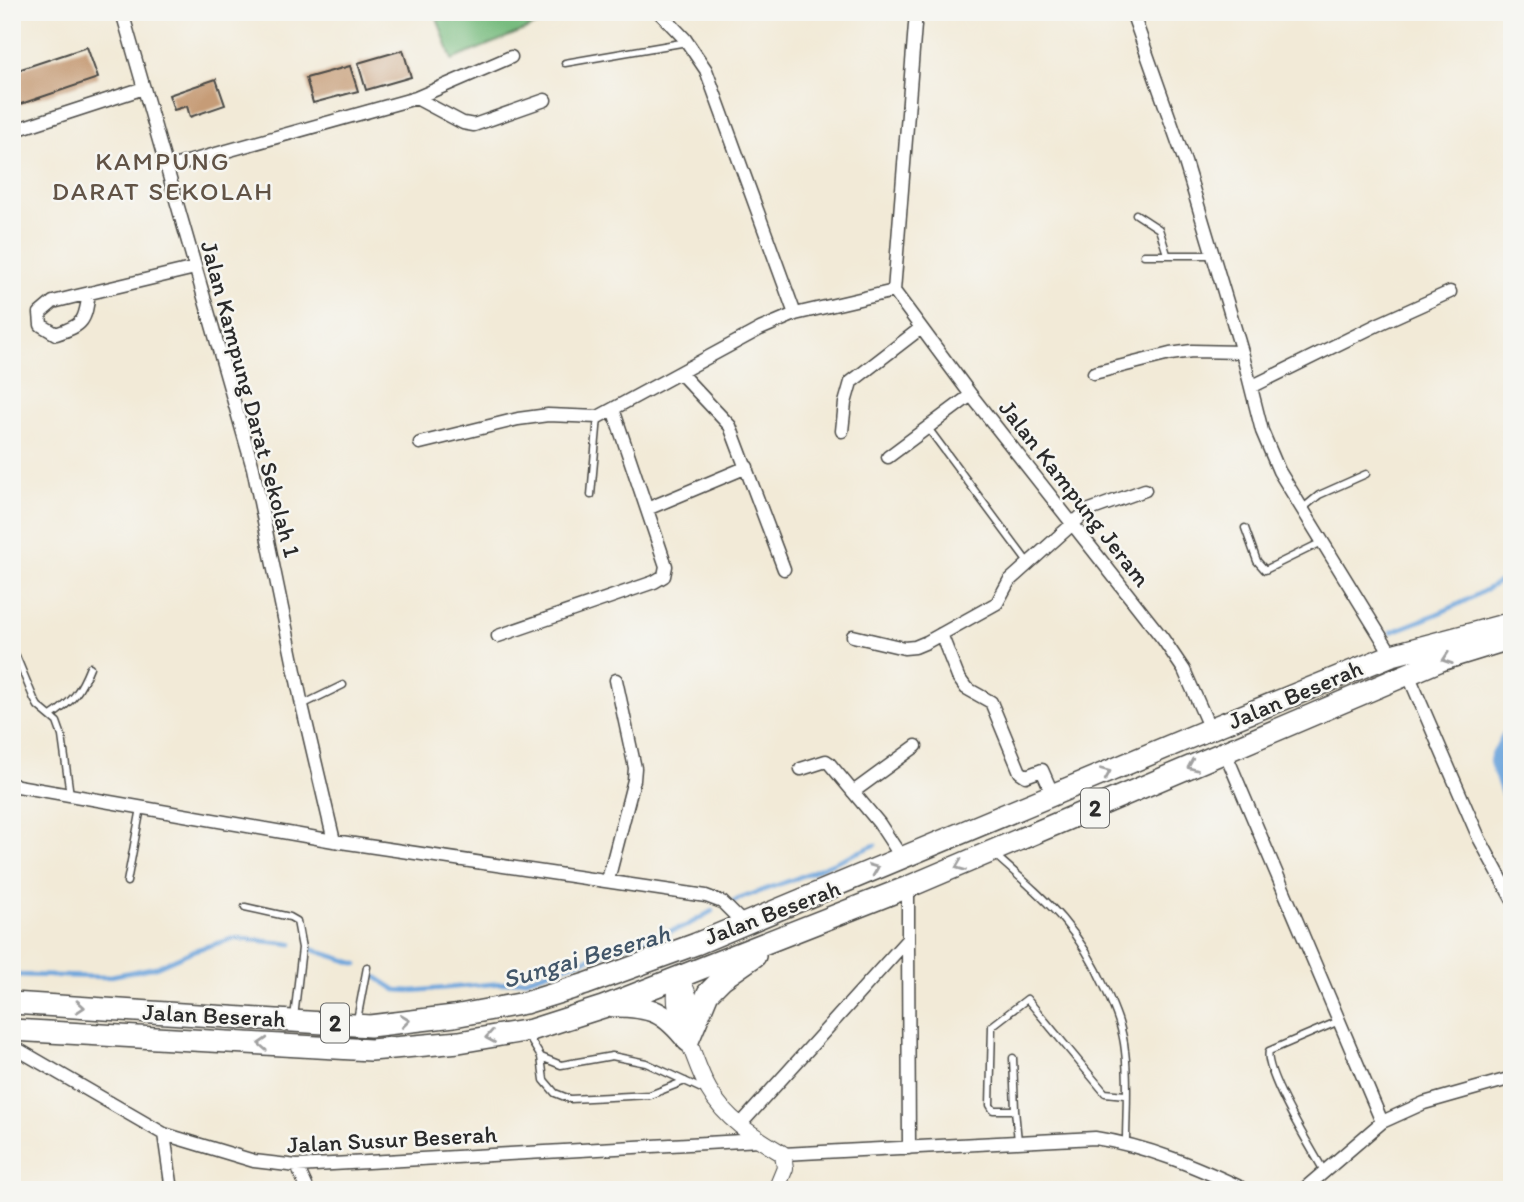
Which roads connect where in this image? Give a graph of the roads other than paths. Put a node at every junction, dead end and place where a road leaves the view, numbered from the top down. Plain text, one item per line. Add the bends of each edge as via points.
1 (122, 12) edge
2 (659, 12) edge
3 (916, 12) edge
4 (1132, 12) edge
5 (687, 42) junction
6 (511, 57) dead end
7 (565, 64) dead end
8 (144, 88) junction
9 (416, 98) junction
10 (545, 100) dead end
11 (12, 131) edge
12 (166, 168) junction
13 (1136, 214) dead end
14 (1167, 254) junction
15 (1144, 255) dead end
16 (1212, 255) junction
17 (195, 268) junction
18 (894, 291) junction
19 (1450, 292) dead end
20 (89, 293) dead end
21 (795, 314) junction
22 (921, 328) junction
23 (1242, 352) junction
24 (1094, 373) dead end
25 (681, 374) junction
26 (1251, 387) junction
27 (971, 395) junction
28 (613, 409) junction
29 (598, 417) junction
30 (928, 427) junction
31 (842, 431) dead end
32 (420, 443) dead end
33 (888, 457) dead end
34 (747, 467) junction
35 (1366, 474) dead end
36 (1145, 490) dead end
37 (591, 495) dead end
38 (647, 509) junction
39 (1301, 509) junction
40 (1071, 524) junction
41 (1245, 528) dead end
42 (1322, 542) junction
43 (1030, 564) junction
44 (784, 569) dead end
45 (1512, 623) edge
46 (941, 634) junction
47 (498, 636) dead end
48 (853, 636) dead end
49 (1512, 638) edge
50 (16, 656) dead end
51 (1392, 656) junction
52 (90, 667) dead end
53 (1408, 674) junction
54 (616, 680) dead end
55 (343, 685) dead end
56 (302, 705) junction
57 (51, 716) junction
58 (1210, 729) junction
59 (916, 746) dead end
60 (1225, 752) junction
61 (801, 769) dead end
62 (12, 785) edge
63 (853, 792) junction
64 (70, 795) junction
65 (1053, 795) junction
66 (141, 806) junction
67 (334, 841) junction
68 (992, 853) junction
69 (902, 858) junction
70 (608, 880) junction
71 (127, 882) dead end
72 (908, 887) junction
73 (1512, 899) edge
74 (245, 907) dead end
75 (743, 923) junction
76 (785, 935) junction
77 (908, 939) junction
78 (696, 944) junction
79 (649, 961) junction
80 (367, 967) dead end
81 (678, 977) junction
82 (12, 1003) edge
83 (603, 1007) junction
84 (294, 1020) junction
85 (1339, 1021) junction
86 (357, 1025) junction
87 (12, 1030) edge
88 (524, 1031) junction
89 (688, 1041) junction
90 (12, 1046) edge
91 (541, 1058) junction
92 (1013, 1059) dead end
93 (1512, 1078) edge
94 (685, 1081) junction
95 (711, 1093) junction
96 (1125, 1095) junction
97 (1015, 1110) junction
98 (1382, 1122) junction
99 (739, 1126) junction
100 (164, 1134) junction
101 (760, 1140) junction
102 (1018, 1141) junction
103 (1126, 1143) junction
104 (909, 1148) junction
105 (783, 1154) junction
106 (297, 1166) junction
107 (1324, 1172) junction
108 (1241, 1189) edge
109 (172, 1190) edge
110 (308, 1190) edge
111 (776, 1190) edge
112 (1303, 1190) edge

1 - 8 street, Jalan Kampung Darat Sekolah 1
2 - 5 street
3 - 18 street
4 - 16 street
5 - 7 lane
5 - 21 street via 706,71
6 - 9 street
8 - 11 street
8 - 12 street, Jalan Kampung Darat Sekolah 1
9 - 10 street via 474,125
9 - 12 street
12 - 17 street, Jalan Kampung Darat Sekolah 1
13 - 14 lane via 1159,229
14 - 15 lane
14 - 16 lane
16 - 23 street
17 - 20 street
17 - 56 street, Jalan Kampung Darat Sekolah 1 via 253,468
18 - 21 street
18 - 22 street, Jalan Kampung Jeram
19 - 26 street
21 - 25 street
22 - 27 street, Jalan Kampung Jeram
22 - 31 street via 851,382
23 - 24 street via 1170,354
23 - 26 street
25 - 28 street
25 - 34 street via 730,426
26 - 39 street via 1262,432
27 - 30 street
27 - 40 street, Jalan Kampung Jeram
28 - 29 street
28 - 38 street
29 - 32 street via 526,417
29 - 37 lane
30 - 33 street
30 - 43 lane
34 - 38 street
34 - 44 street
35 - 39 lane
36 - 40 street via 1104,503
38 - 47 street via 666,566 664,576
39 - 42 street
40 - 43 street
40 - 58 street, Jalan Kampung Jeram via 1163,639 1184,670
41 - 42 lane via 1265,570
42 - 51 street
43 - 46 street via 1009,581 997,603
45 - 51 highway, Jalan Beserah / 2
46 - 48 street via 904,648
46 - 65 street via 966,688 991,702 1020,772 1026,776 1042,770
49 -> 53 highway, Jalan Beserah / 2
50 - 57 lane via 38,706
51 - 58 highway, Jalan Beserah / 2
52 - 57 lane via 81,689
53 - 60 highway, Jalan Beserah / 2
53 - 73 street via 1479,838
54 - 70 street via 635,768
55 - 56 lane
56 - 67 street, Jalan Kampung Darat Sekolah 1
57 - 64 lane via 62,736
65 -> 58 highway, Jalan Beserah / 2
59 - 63 street
60 -> 68 highway, Jalan Beserah / 2
60 - 85 street
61 - 63 street via 825,761
62 - 64 street
63 - 69 street
64 - 66 street
65 - 69 highway, Jalan Beserah / 2
66 - 67 street
66 - 71 lane
67 - 70 street
68 -> 72 highway, Jalan Beserah / 2
68 - 96 lane via 1052,905 1097,969 1120,1021 1126,1053
75 -> 69 highway, Jalan Beserah / 2
70 - 75 street via 706,895 722,902
72 - 76 highway, Jalan Beserah / 2
72 - 77 street
74 - 84 lane via 297,921 302,948
75 - 78 highway, Jalan Beserah / 2
76 - 81 highway, Jalan Beserah / 2
76 - 89 highway via 708,993
77 - 99 street
77 - 104 street
78 - 79 highway, Jalan Beserah / 2
78 - 81 highway
79 - 81 highway
86 -> 79 highway, Jalan Beserah / 2 via 454,1016 525,1003
80 - 86 lane
81 - 83 highway, Jalan Beserah / 2
81 - 89 street via 675,1003
82 -> 84 highway, Jalan Beserah / 2
83 - 88 highway, Jalan Beserah / 2
83 - 89 highway via 628,1006 660,1014
84 - 86 highway, Jalan Beserah / 2
85 - 98 street
85 - 107 lane via 1269,1051 1267,1058
88 -> 87 highway, Jalan Beserah / 2 via 371,1050
88 - 91 lane
89 - 95 street
90 - 100 street, Jalan Susur Beserah
91 - 94 lane via 561,1065 612,1056 646,1063
91 - 94 lane via 544,1080 555,1093 570,1099 650,1095
92 - 97 lane
93 - 98 street via 1424,1103
94 - 95 lane
95 - 99 street
96 - 97 lane via 1105,1093 1027,999 992,1026 989,1105 992,1110
96 - 103 lane
97 - 102 lane
98 - 107 street
99 - 101 street
100 - 106 street, Jalan Susur Beserah via 227,1154
100 - 109 street
101 - 105 street
101 - 106 street, Jalan Susur Beserah
102 - 103 street via 1076,1138
102 - 104 street
103 - 108 street
104 - 105 street
105 - 111 street via 785,1168
106 - 110 street
107 - 112 street

